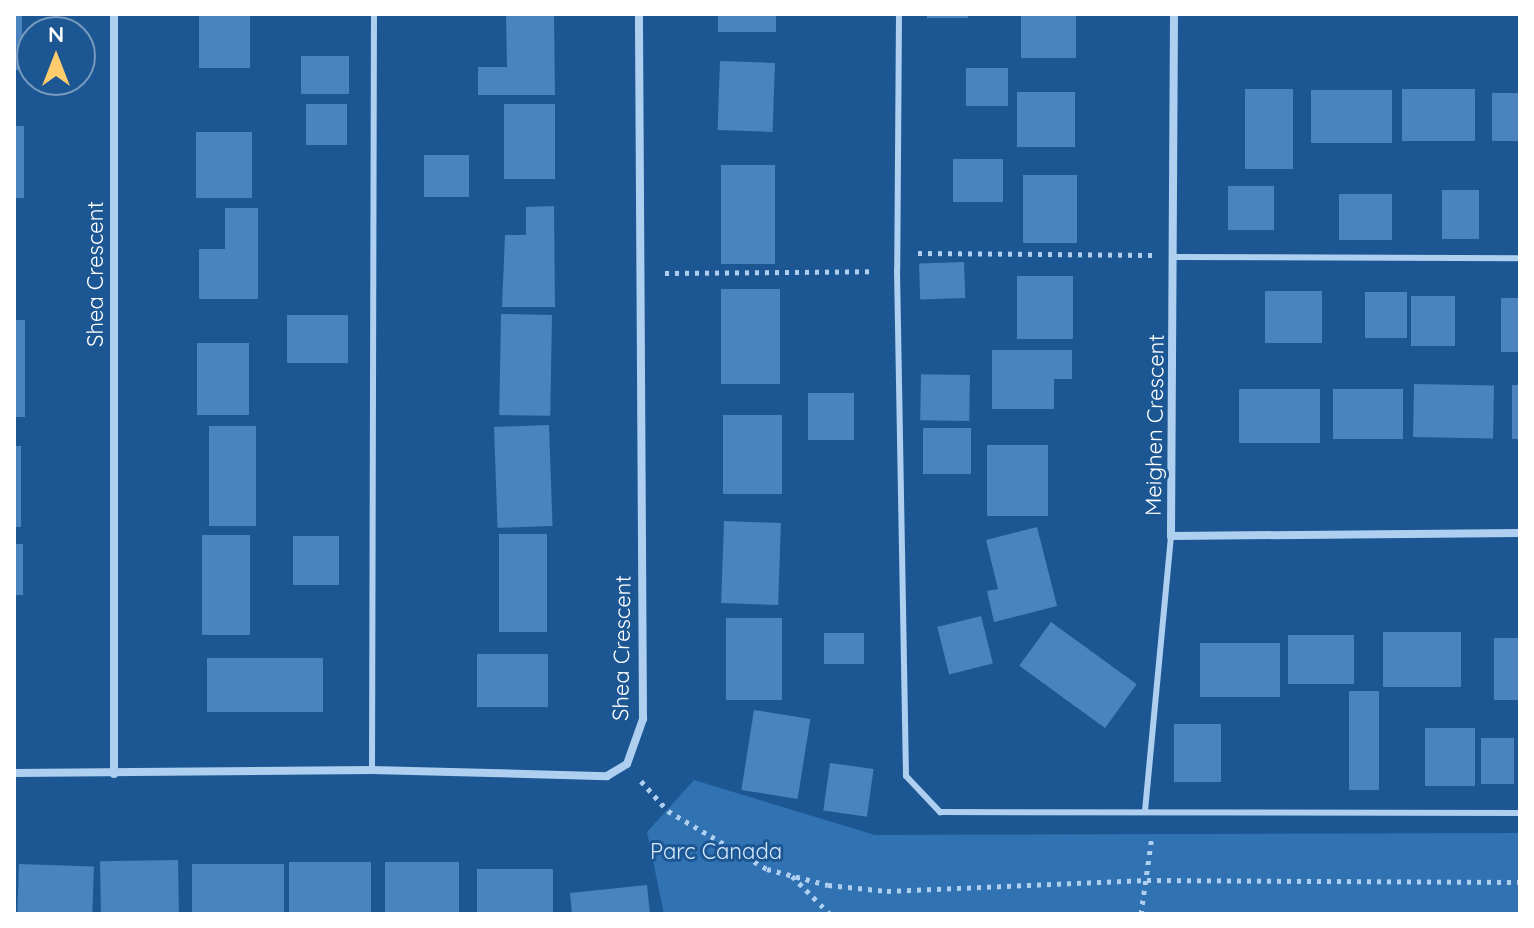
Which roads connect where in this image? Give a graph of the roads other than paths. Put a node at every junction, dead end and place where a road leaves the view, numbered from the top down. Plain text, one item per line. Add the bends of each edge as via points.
1 (114, 14) edge
2 (374, 14) edge
3 (639, 14) edge
4 (899, 14) edge
5 (1174, 14) edge
6 (1175, 257) junction
7 (1520, 258) edge
8 (1520, 533) edge
9 (1171, 536) junction
10 (372, 770) junction
11 (14, 773) edge
12 (114, 774) junction
13 (1145, 811) junction
14 (1520, 813) edge

1 - 12 street, Shea Crescent
2 - 10 lane
3 - 10 street, Shea Crescent via 643,719 627,764 607,776
4 - 13 lane via 897,270 906,776 940,812
5 - 6 street, Meighen Crescent
6 - 7 lane
6 - 9 street, Meighen Crescent
8 - 9 street, Meighen Crescent
9 - 13 lane
10 - 12 street
11 - 12 street
13 - 14 lane

